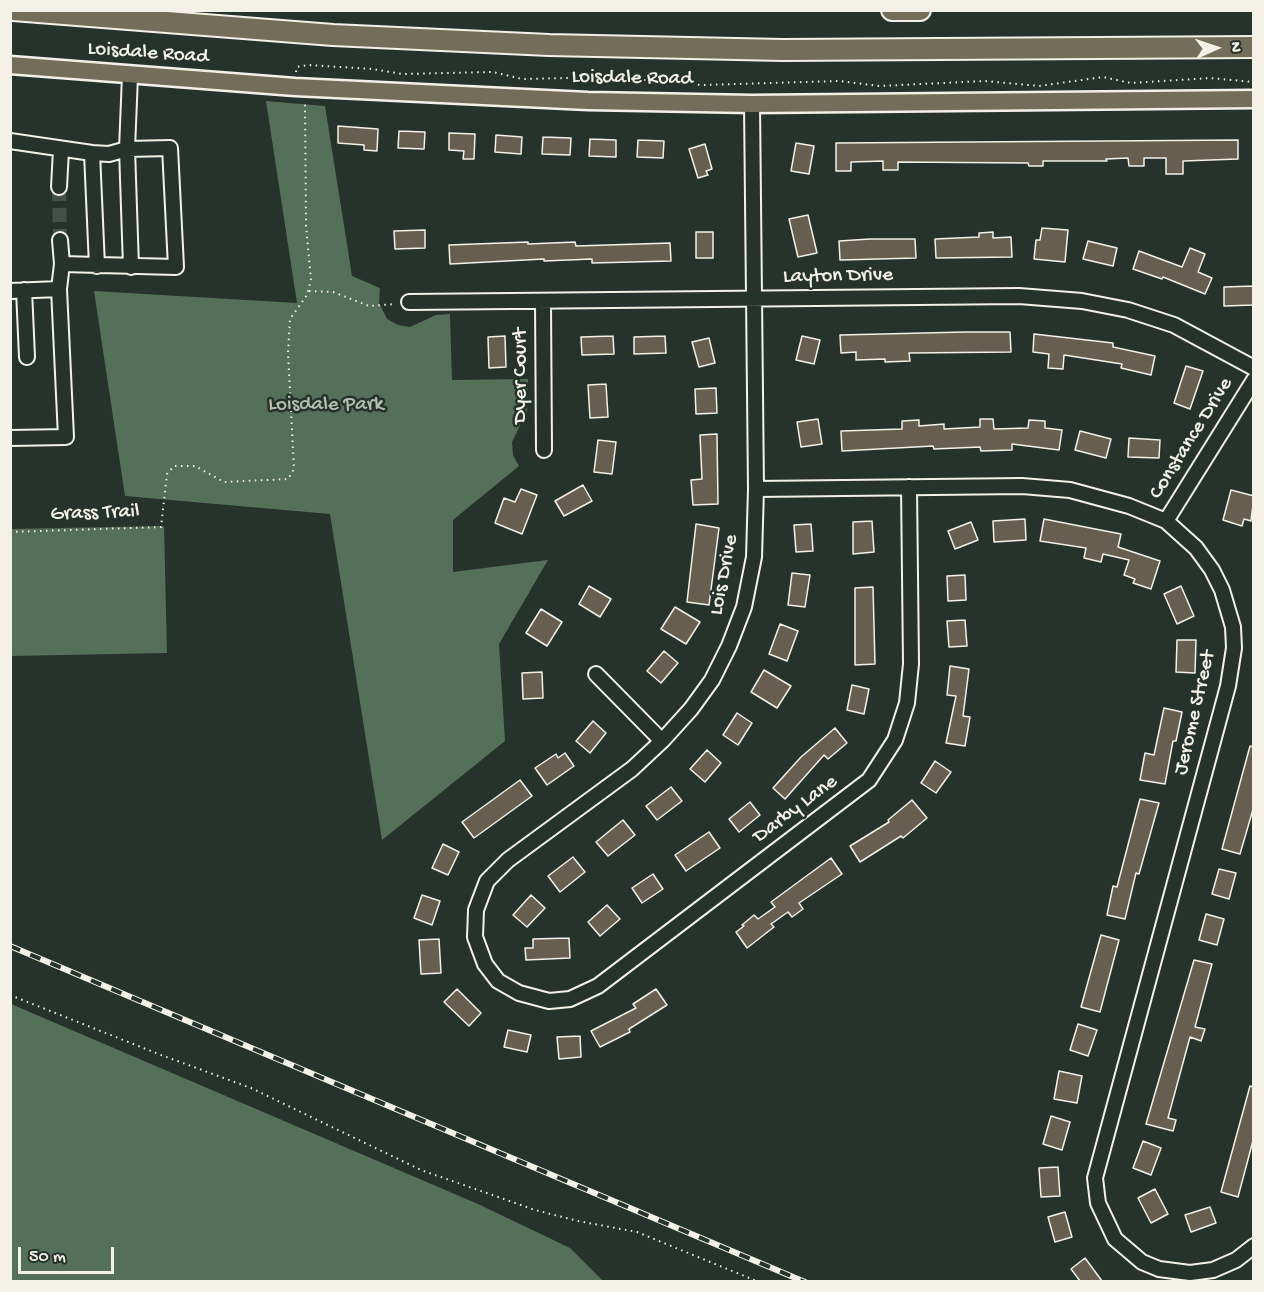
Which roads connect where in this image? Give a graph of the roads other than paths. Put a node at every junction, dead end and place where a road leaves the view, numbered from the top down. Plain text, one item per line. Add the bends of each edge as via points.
1 (13, 10) edge
2 (892, 10) edge
3 (920, 10) edge
4 (1254, 47) edge
5 (10, 65) edge
6 (130, 76) junction
7 (1254, 99) edge
8 (752, 104) junction
9 (10, 141) edge
10 (127, 149) junction
11 (61, 150) junction
12 (92, 153) junction
13 (60, 187) tunnel mouth
14 (60, 240) tunnel mouth
15 (62, 264) junction
16 (97, 266) junction
17 (131, 267) junction
18 (59, 290) junction
19 (17, 291) edge
20 (754, 299) junction
21 (409, 302) road end
22 (543, 302) junction
23 (27, 357) dead end
24 (1254, 368) edge
25 (1254, 380) edge
26 (10, 438) edge
27 (544, 450) dead end
28 (909, 487) junction
29 (756, 489) junction
30 (1166, 521) junction
31 (596, 675) dead end
32 (662, 741) junction
33 (492, 974) joint
34 (1254, 1246) edge

1 - 4 highway via 333,35 549,45 783,50
2 - 3 highway
5 - 6 main road, Loisdale Road
6 - 8 main road, Loisdale Road via 473,97
6 - 10 street
7 - 8 main road, Loisdale Road
8 - 20 street, Lois Drive
9 - 11 street
10 - 12 street
10 - 17 street
10 - 17 street via 170,148 176,267
11 - 12 street
11 - 13 street
12 - 16 street
14 - 15 street
15 - 16 street
15 - 18 street
16 - 17 street
18 - 19 street
18 - 26 street via 66,437
19 - 23 street
20 - 22 street, Layton Drive
20 - 24 street, Layton Drive via 1019,296 1082,301 1174,325
20 - 29 street, Lois Drive
21 - 22 street, Layton Drive
22 - 27 street, Dyer Court
25 - 30 street, Constance Drive
28 - 29 street, Jerome Street
28 - 30 street, Jerome Street via 1022,486 1070,490
28 - 33 street, Darby Lane via 911,664 907,704 895,740 869,780 608,979 580,995 539,1000 509,988
29 - 32 street, Lois Drive via 754,557 736,630 702,695
30 - 34 street, Jerome Street via 1196,548 1212,570 1228,607 1234,648 1228,686 1096,1169 1098,1203 1111,1232 1135,1257 1163,1270 1213,1270
31 - 32 street
32 - 33 street, Lois Drive via 632,769 508,860 488,882 478,900 474,921 480,952

